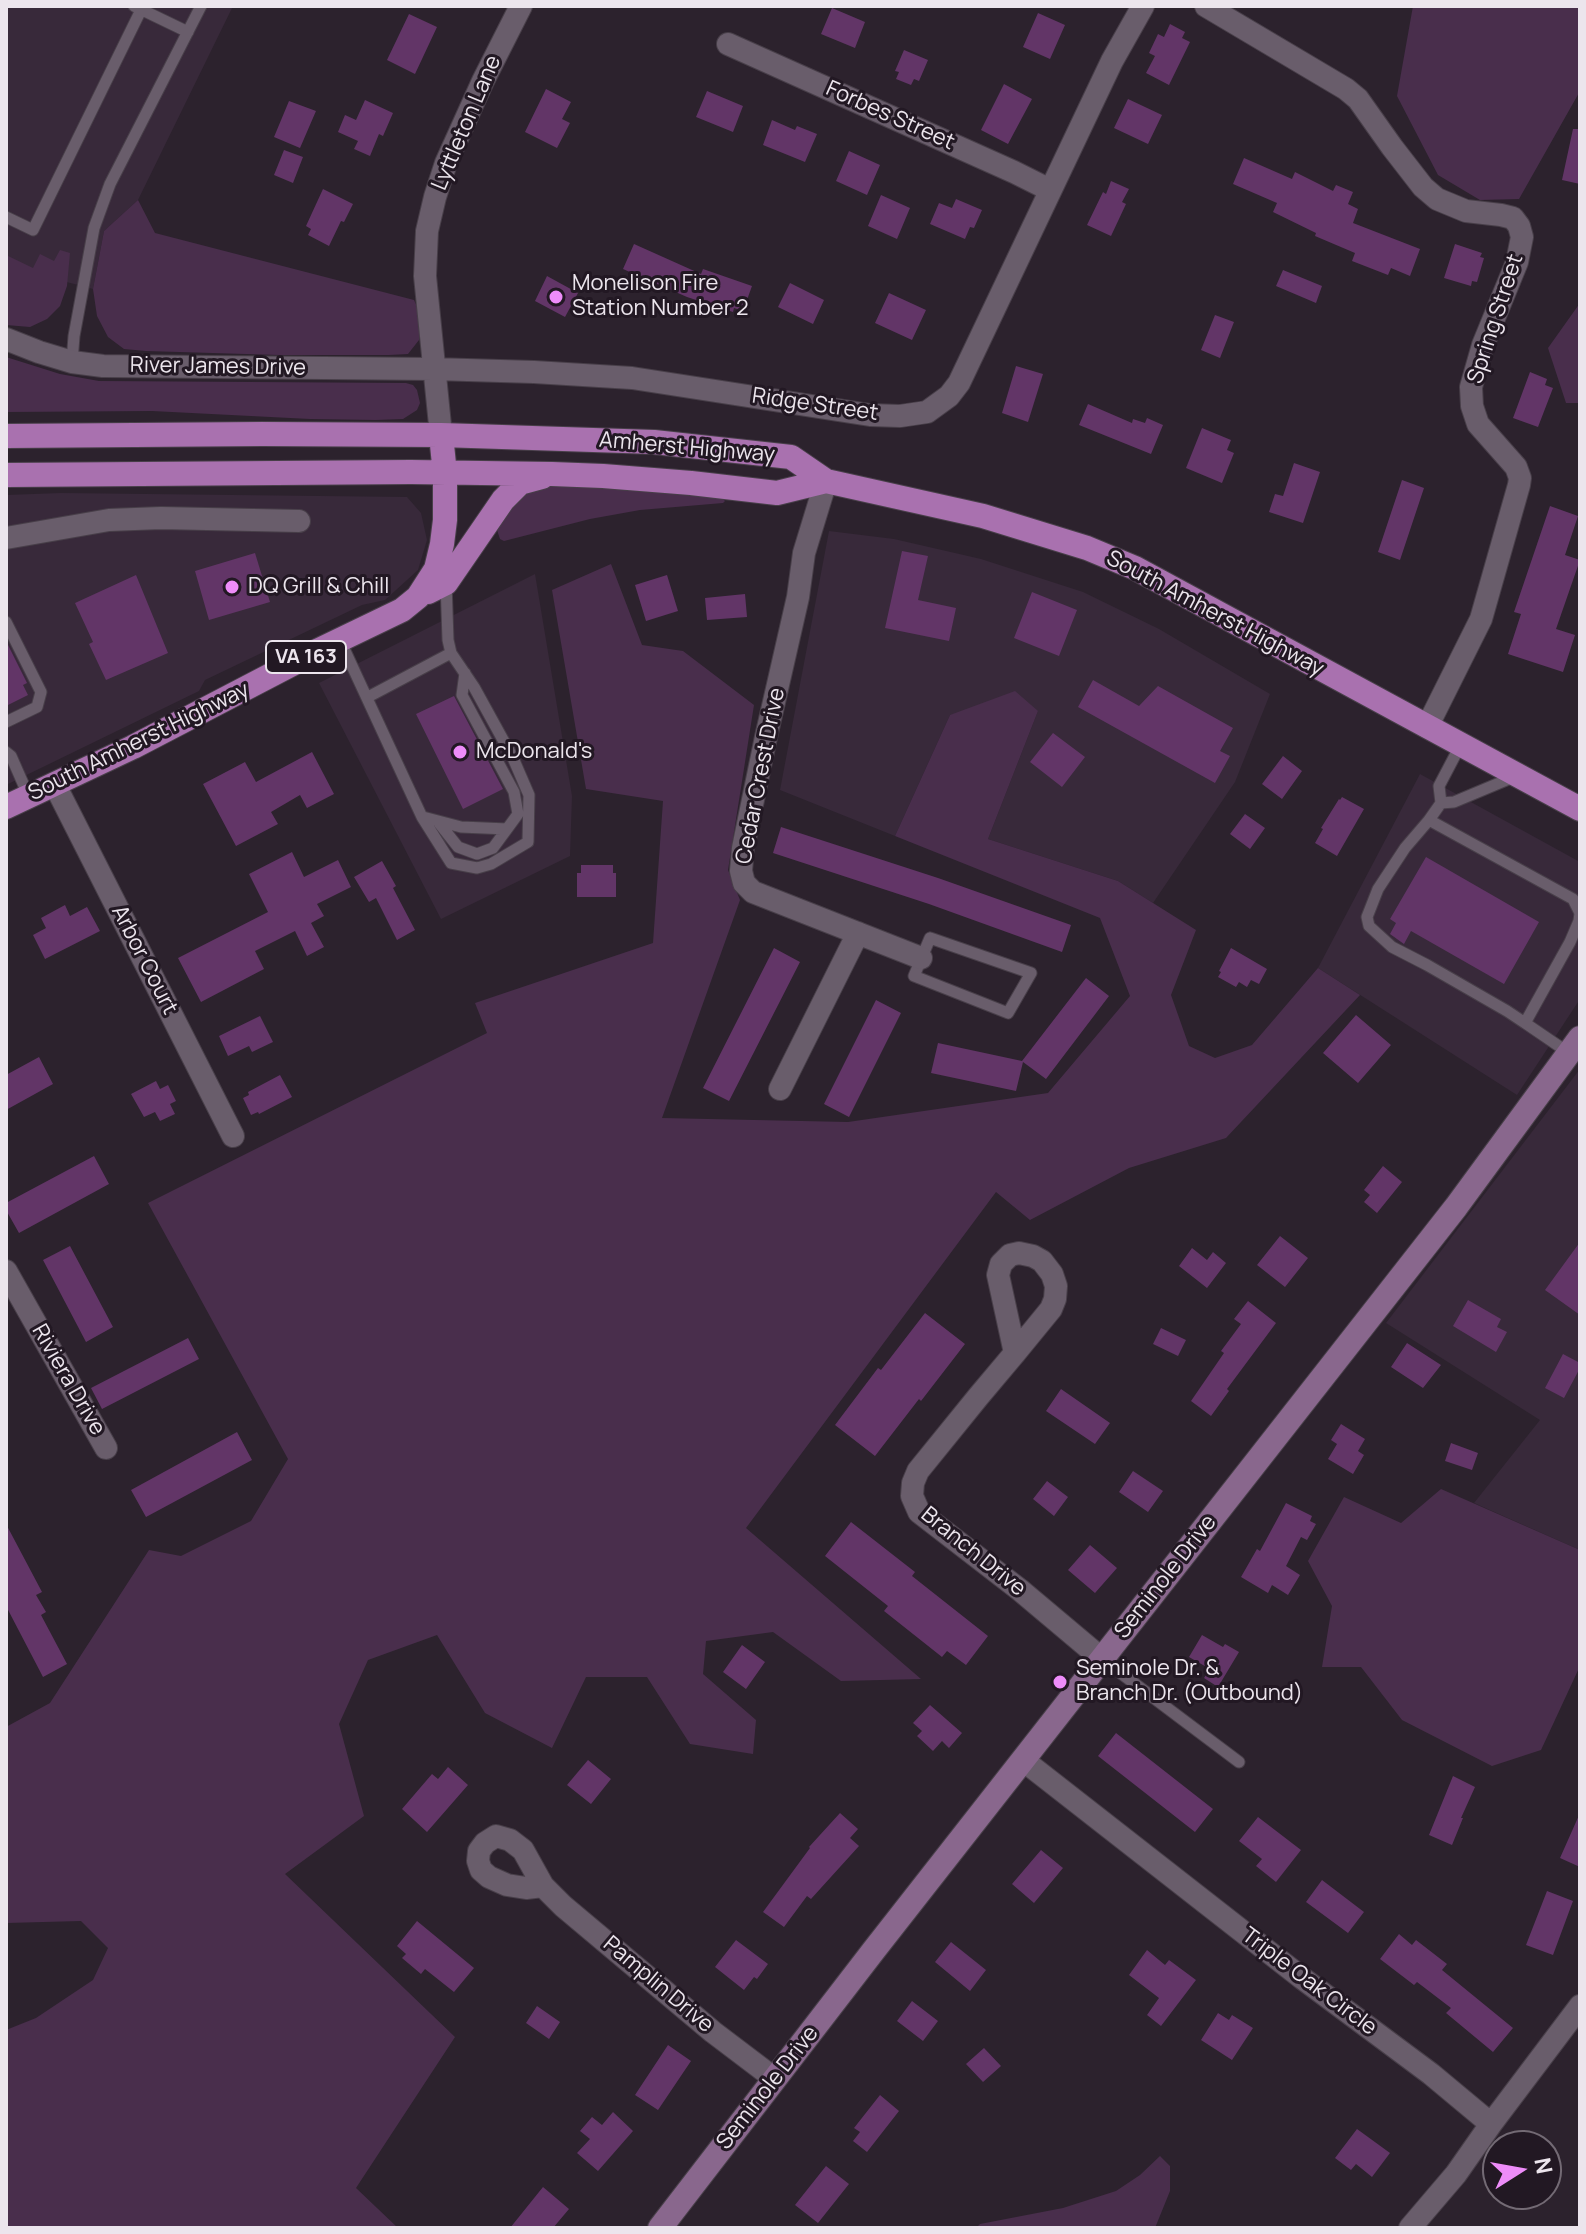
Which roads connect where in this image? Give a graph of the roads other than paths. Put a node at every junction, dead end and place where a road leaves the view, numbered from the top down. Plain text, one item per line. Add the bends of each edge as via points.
1 (201, 6) edge
2 (521, 6) edge
3 (1143, 6) edge
4 (1206, 6) edge
5 (137, 8) edge
6 (188, 32) junction
7 (728, 44) dead end
8 (1050, 190) junction
9 (6, 217) edge
10 (6, 339) edge
11 (72, 362) junction
12 (434, 369) junction
13 (441, 435) junction
14 (6, 436) edge
15 (445, 474) junction
16 (552, 474) junction
17 (6, 475) edge
18 (826, 481) junction
19 (299, 521) dead end
20 (6, 538) edge
21 (441, 576) junction
22 (6, 622) edge
23 (339, 640) junction
24 (451, 653) junction
25 (465, 673) junction
26 (368, 697) junction
27 (6, 722) edge
28 (1427, 727) junction
29 (1460, 746) junction
30 (6, 752) edge
31 (1517, 776) junction
32 (55, 785) junction
33 (29, 797) junction
34 (1441, 803) junction
35 (6, 807) edge
36 (1580, 809) edge
37 (422, 817) junction
38 (1429, 820) junction
39 (439, 823) junction
40 (507, 829) junction
41 (1580, 913) edge
42 (858, 933) junction
43 (921, 958) junction
44 (1525, 1023) junction
45 (1574, 1046) edge
46 (780, 1089) dead end
47 (233, 1136) dead end
48 (6, 1271) edge
49 (1015, 1353) dead end
50 (106, 1448) dead end
51 (1102, 1659) junction
52 (1023, 1760) junction
53 (1239, 1762) dead end
54 (543, 1886) dead end
55 (1580, 2006) edge
56 (775, 2079) junction
57 (1491, 2124) junction
58 (660, 2228) edge
59 (1410, 2228) edge

1 - 6 lane
2 - 12 street, Lyttleton Lane via 435,197 425,276
3 - 8 street, Ridge Street
4 - 28 street, Spring Street via 1358,99 1437,199 1466,211 1513,218 1519,226 1517,262 1471,387 1478,424 1516,467 1519,485 1481,619
5 - 6 lane
5 - 9 lane via 33,230
6 - 11 lane via 110,184 94,228
7 - 8 street, Forbes Street
8 - 12 street, Ridge Street via 959,383 927,412 870,415 632,378
10 - 11 street, River James Drive
11 - 12 street, River James Drive
12 - 13 street, Lyttleton Lane
13 - 14 main road, Amherst Highway
13 - 15 main road
13 - 18 main road, Amherst Highway via 654,442 791,457
15 - 16 main road, Amherst Highway
15 - 17 main road, Amherst Highway
15 - 21 main road
16 - 18 main road, Amherst Highway via 777,493
16 - 21 main road via 520,483
18 - 28 main road, South Amherst Highway via 983,516 1087,548 1135,568
18 - 42 street, Cedar Crest Drive via 804,553 741,871 753,892
19 - 20 street via 109,520
21 - 23 main road, South Amherst Highway / VA 163 via 402,610
21 - 24 lane
22 - 27 lane via 41,692 37,707
23 - 26 lane
23 - 32 main road, South Amherst Highway / VA 163
24 - 25 lane
24 - 26 lane
25 - 37 lane via 529,795 528,842 477,868 451,863
25 - 40 lane via 462,695 514,792 518,814
26 - 37 lane
28 - 29 main road, South Amherst Highway
29 - 31 main road, South Amherst Highway
29 - 34 lane via 1439,786
30 - 33 lane
31 - 34 lane
31 - 36 main road, South Amherst Highway
32 - 33 main road, South Amherst Highway / VA 163
32 - 47 street, Arbor Court
33 - 35 main road, South Amherst Highway / VA 163
34 - 38 lane
37 - 39 lane
38 - 41 lane via 1573,899
38 - 44 lane via 1378,889 1367,917 1369,926 1392,947
39 - 40 lane
39 - 40 lane via 458,847 477,854 493,848
41 - 44 lane via 1570,942
42 - 43 street, Cedar Crest Drive
42 - 46 street
43 - 43 lane via 930,938 1031,973 1008,1013 914,976
44 - 45 lane
45 - 51 street, Seminole Drive via 1456,1207
48 - 50 street, Riviera Drive
49 - 51 street, Branch Drive via 918,1471 912,1496 919,1512
51 - 52 street, Seminole Drive
51 - 53 lane
52 - 56 street, Seminole Drive
52 - 57 street, Triple Oak Circle
54 - 56 street, Pamplin Drive
55 - 57 street
56 - 58 street, Seminole Drive
57 - 59 street

